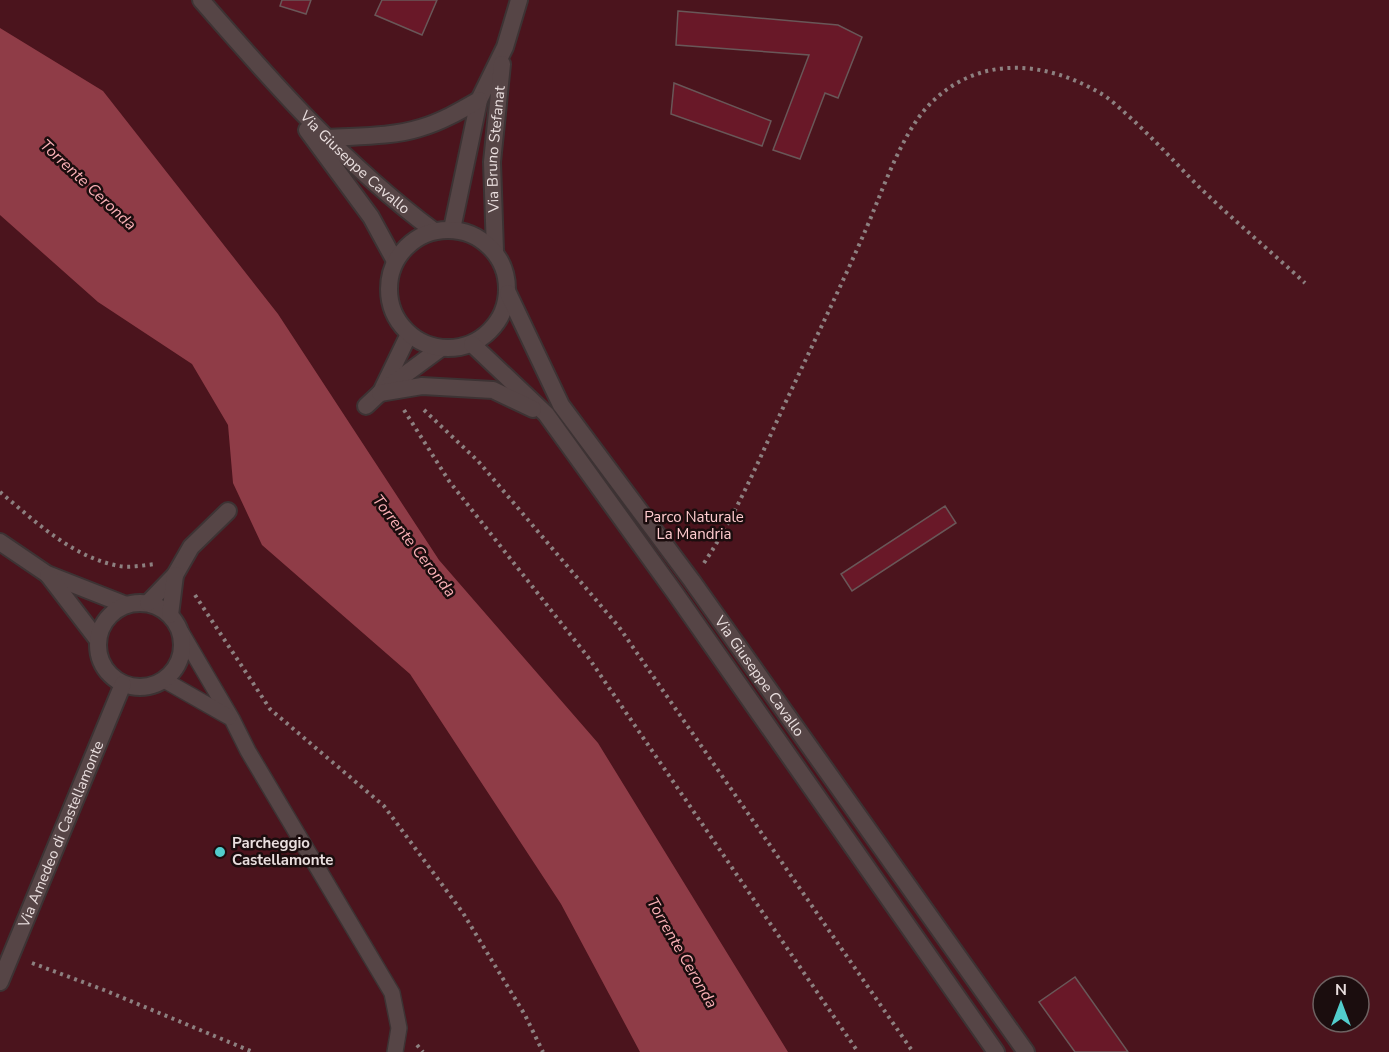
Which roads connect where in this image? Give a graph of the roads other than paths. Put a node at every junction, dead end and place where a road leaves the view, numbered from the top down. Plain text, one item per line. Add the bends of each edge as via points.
1 (201, 0) edge
2 (519, 0) edge
3 (505, 47) junction
4 (279, 90) junction
5 (479, 100) junction
6 (327, 138) junction
7 (452, 229) junction
8 (434, 231) junction
9 (495, 251) junction
10 (395, 261) junction
11 (508, 293) junction
12 (409, 334) junction
13 (472, 344) junction
14 (441, 348) junction
15 (380, 393) junction
16 (366, 406) dead end
17 (546, 414) junction
18 (228, 511) dead end
19 (0, 542) edge
20 (47, 574) junction
21 (175, 575) junction
22 (148, 603) junction
23 (126, 605) junction
24 (170, 615) junction
25 (181, 632) junction
26 (98, 639) junction
27 (164, 680) junction
28 (123, 684) junction
29 (232, 719) junction
30 (5, 952) edge
31 (0, 982) edge
32 (394, 1052) edge
33 (996, 1052) edge
34 (1026, 1052) edge

1 - 4 street, Via Giuseppe Cavallo
2 - 3 street, Via Bruno Stefanat
3 - 5 street, Via Bruno Stefanat
3 - 9 street, Via Bruno Stefanat via 492,162
4 - 6 street, Via Giuseppe Cavallo
4 - 10 street, Via Giuseppe Cavallo via 371,217
5 - 6 street via 419,129
5 - 7 street, Via Bruno Stefanat
6 - 8 street, Via Giuseppe Cavallo via 394,202
7 - 8 street
7 - 9 street via 483,240
8 - 10 street via 418,237
9 - 11 street via 503,264
10 - 12 street via 389,280 389,300 396,318
11 - 13 street via 497,324
11 - 34 street, Via Giuseppe Cavallo via 561,405 692,581
12 - 14 street
12 - 15 street
13 - 14 street
13 - 17 street, Via Giuseppe Cavallo
14 - 15 street
15 - 16 street
15 - 17 street via 422,386 493,390
17 - 33 street, Via Giuseppe Cavallo
18 - 21 street via 191,547
19 - 20 street
20 - 23 street
20 - 26 street
21 - 22 street
21 - 24 street
22 - 23 street
22 - 24 street
23 - 26 street via 106,618
24 - 25 street
25 - 27 street via 180,659
25 - 29 lane
26 - 28 street via 102,666
27 - 28 street via 144,687
27 - 29 lane
28 - 30 street, Via Amedeo di Castellamonte
29 - 32 lane via 392,993 399,1028
30 - 31 street, Via Amedeo di Castellamonte

